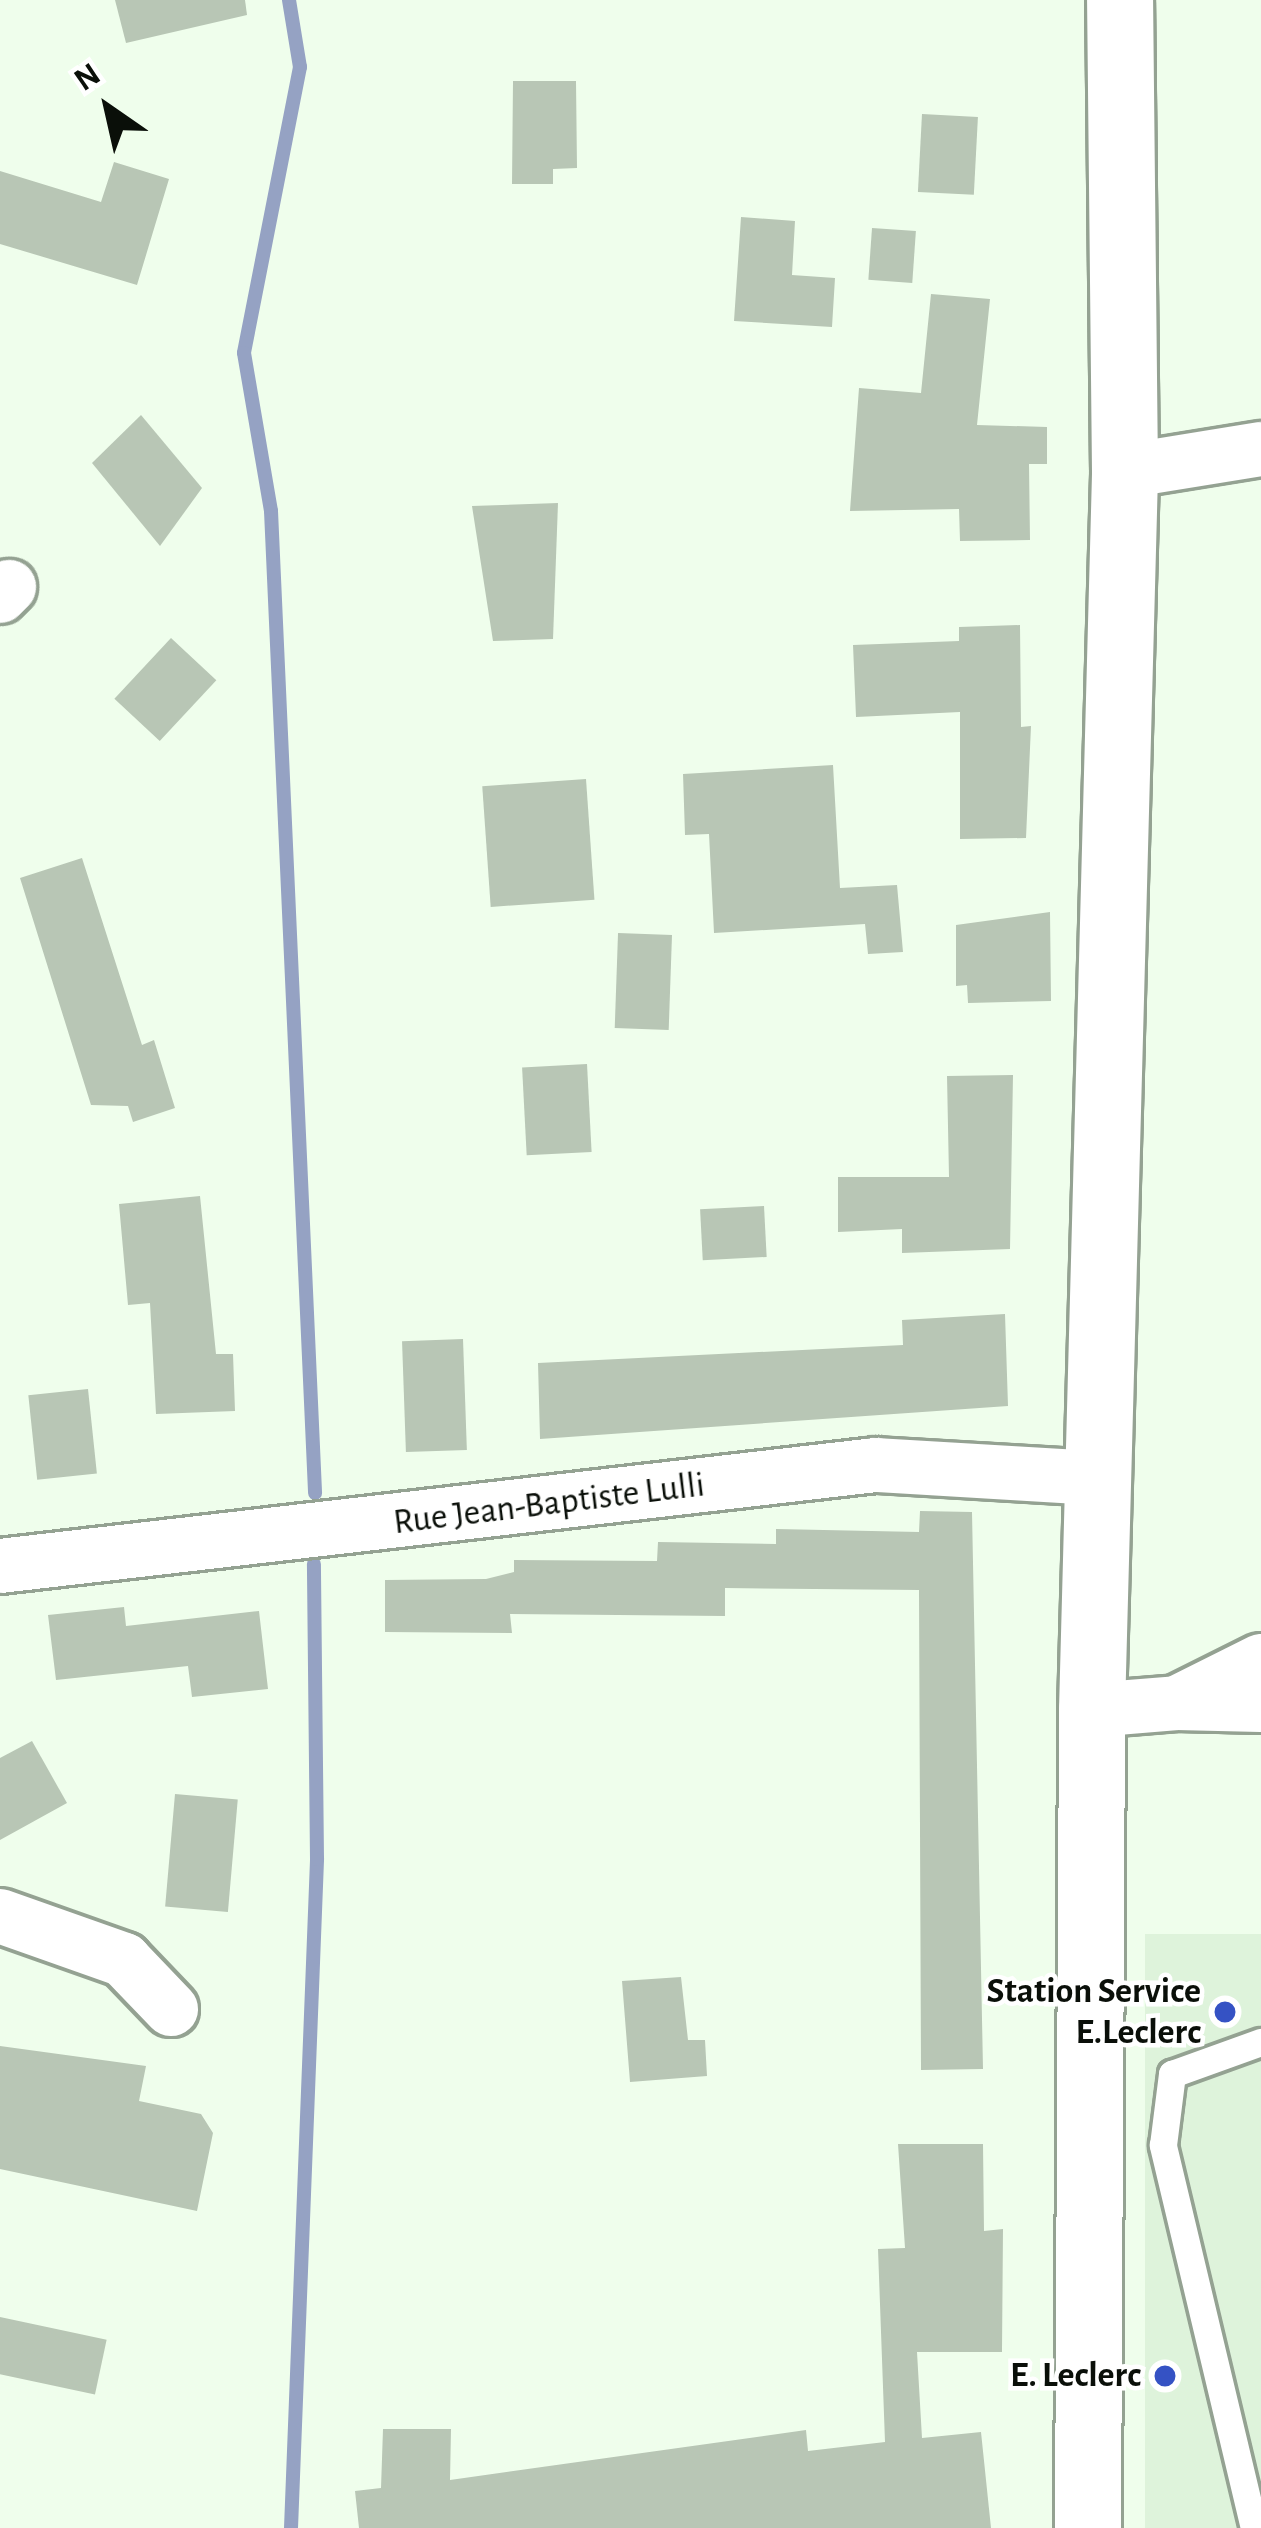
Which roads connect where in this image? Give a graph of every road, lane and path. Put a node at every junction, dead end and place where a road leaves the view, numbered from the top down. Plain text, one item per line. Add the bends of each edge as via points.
1 (1120, 0) edge
2 (1261, 449) edge
3 (1125, 471) junction
4 (1098, 1478) junction
5 (0, 1566) edge
6 (1261, 1661) edge
7 (1177, 1703) junction
8 (1261, 1705) edge
9 (1092, 1710) junction
10 (0, 1916) edge
11 (171, 2009) dead end
12 (1261, 2042) edge
13 (1088, 2528) edge
14 (1254, 2528) edge

1 - 3 main road
2 - 3 street
3 - 4 main road
4 - 5 street, Rue Jean-Baptiste Lulli via 876,1465
4 - 9 main road
6 - 7 street
7 - 8 street
7 - 9 street
9 - 13 main road
10 - 11 street via 124,1960
12 - 14 lane via 1172,2074 1163,2144

